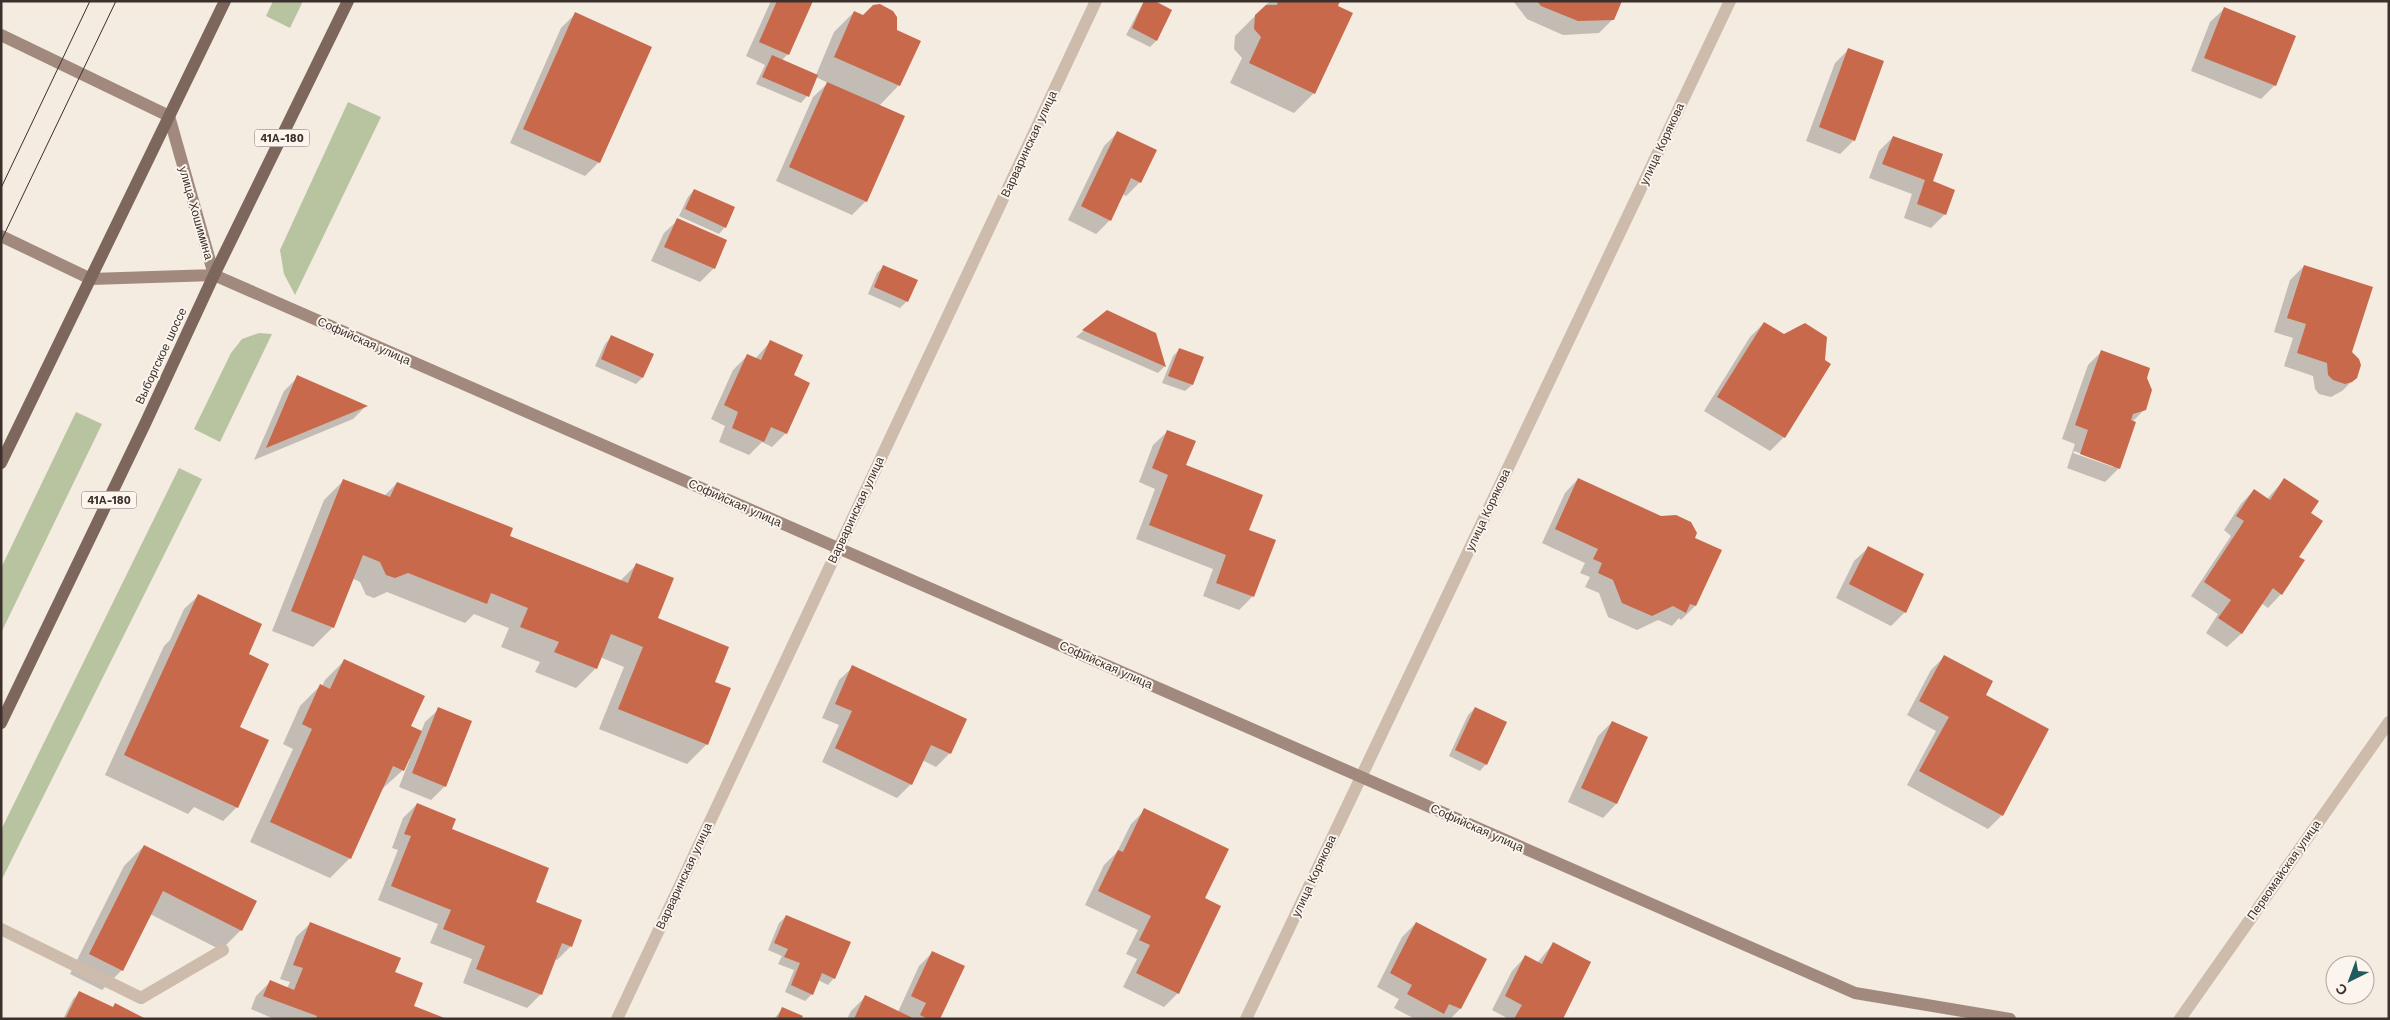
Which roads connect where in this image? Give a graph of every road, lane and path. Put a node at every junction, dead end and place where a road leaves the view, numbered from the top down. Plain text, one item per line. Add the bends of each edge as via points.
1 (225, 1) edge
2 (348, 1) edge
3 (1096, 1) edge
4 (1730, 1) edge
5 (1, 35) edge
6 (169, 116) junction
7 (1, 236) edge
8 (214, 275) junction
9 (91, 279) junction
10 (1, 463) edge
11 (838, 548) junction
12 (2389, 722) edge
13 (1, 723) edge
14 (1361, 777) junction
15 (1, 929) edge
16 (223, 950) dead end
17 (617, 1019) edge
18 (1246, 1019) edge
19 (2010, 1019) edge
20 (2180, 1019) edge

1 - 6 main road
2 - 8 main road, Выборгское шоссе / 41А-180
3 - 11 street, Варваринская улица
4 - 14 street, улица Корякова
5 - 6 street
6 - 8 street, улица Хошимина
6 - 9 main road
7 - 9 street, улица Хошимина
8 - 9 street, улица Хошимина
8 - 11 street, Софийская улица
8 - 13 main road, Выборгское шоссе / 41А-180
9 - 10 main road
11 - 14 street, Софийская улица
11 - 17 street, Варваринская улица
12 - 20 street, Первомайская улица
14 - 18 street, улица Корякова
14 - 19 street, Софийская улица via 1855,993
15 - 16 street via 141,998

